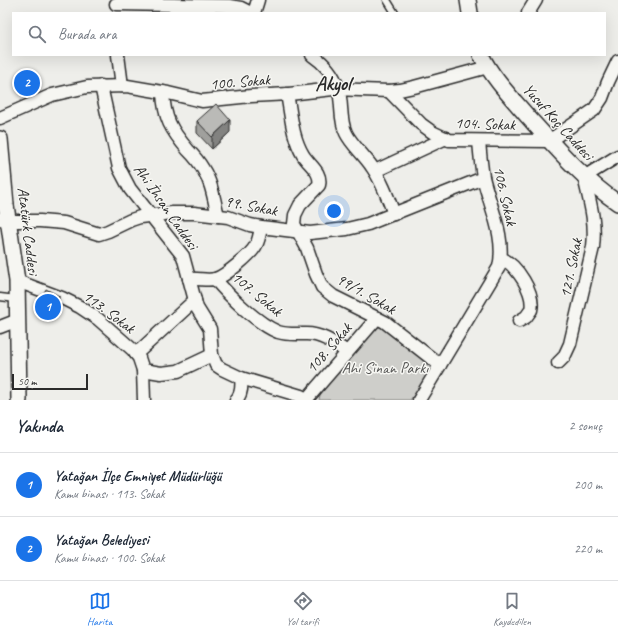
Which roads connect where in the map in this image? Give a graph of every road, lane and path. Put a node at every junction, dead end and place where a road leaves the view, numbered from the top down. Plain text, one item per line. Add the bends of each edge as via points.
1 (258, 0) edge
2 (387, 0) edge
3 (468, 0) edge
4 (536, 0) edge
5 (115, 6) edge
6 (251, 12) edge
7 (253, 12) edge
8 (394, 12) edge
9 (470, 12) edge
10 (529, 12) edge
11 (118, 56) edge
12 (313, 56) edge
13 (484, 58) edge
14 (618, 61) edge
15 (101, 86) junction
16 (122, 86) junction
17 (339, 89) junction
18 (390, 91) junction
19 (162, 92) junction
20 (287, 94) junction
21 (0, 118) edge
22 (446, 138) junction
23 (479, 141) junction
24 (549, 141) junction
25 (0, 149) edge
26 (618, 156) edge
27 (375, 171) junction
28 (584, 177) junction
29 (483, 178) junction
30 (618, 203) edge
31 (394, 214) junction
32 (150, 216) junction
33 (218, 216) junction
34 (4, 220) edge
35 (261, 227) junction
36 (298, 232) junction
37 (501, 258) junction
38 (190, 279) junction
39 (215, 279) junction
40 (16, 281) junction
41 (0, 297) edge
42 (18, 299) junction
43 (195, 300) junction
44 (376, 318) junction
45 (18, 320) junction
46 (518, 321) dead end
47 (0, 327) edge
48 (347, 352) junction
49 (136, 354) junction
50 (212, 355) junction
51 (558, 363) dead end
52 (440, 365) junction
53 (143, 370) junction
54 (241, 378) junction
55 (239, 399) edge
56 (19, 400) edge
57 (144, 400) edge
58 (306, 400) edge
59 (419, 400) edge

1 - 7 street
2 - 8 lane
3 - 9 street
4 - 10 street
5 - 6 street via 229,6
11 - 16 street
12 - 17 street via 329,71
13 - 18 street, 100. Sokak via 414,87
13 - 24 street, Yusuf Koç Caddesi via 499,84
14 - 24 street via 594,110
15 - 16 street, 100. Sokak
15 - 21 street, 100. Sokak via 52,95
15 - 32 street, Ahi İhsan Caddesi via 119,168 130,189
16 - 19 street, 100. Sokak
17 - 18 street, 100. Sokak
17 - 20 street, 100. Sokak
17 - 27 street via 345,132
18 - 22 street, 104. Sokak via 421,124
19 - 20 street, 100. Sokak via 202,101
19 - 33 street via 163,107 170,126 198,160 209,179
20 - 36 street via 297,142 304,156 318,172 320,181 295,215 294,224
22 - 23 street, 104. Sokak
22 - 27 street
23 - 24 street, 104. Sokak
23 - 29 street, 106. Sokak
24 - 28 street, Yusuf Koç Caddesi
25 - 34 street, Atatürk Caddesi
26 - 28 street
27 - 31 street
28 - 30 street, Yusuf Koç Caddesi
28 - 51 street, 121. Sokak via 594,220 594,247 570,344
29 - 31 street, 99. Sokak
29 - 37 street, 106. Sokak via 493,208
31 - 36 street, 99. Sokak via 347,229
32 - 33 street, 99. Sokak via 194,213
32 - 34 street, 99. Sokak via 131,220 99,234 64,223
32 - 38 street, Ahi İhsan Caddesi via 183,256
33 - 35 street, 99. Sokak
34 - 40 street, Atatürk Caddesi
35 - 36 street, 99. Sokak
35 - 39 street via 258,241 246,258
36 - 44 street, 99/1. Sokak via 322,287 333,296
37 - 46 street via 518,270 531,300 532,310
37 - 52 street via 490,285
38 - 39 street
38 - 43 street, Ahi İhsan Caddesi
39 - 48 street, 107. Sokak via 238,303 265,324 287,334 325,338
40 - 42 street, Atatürk Caddesi
40 - 49 street, 113. Sokak via 80,307 98,319
41 - 42 lane
42 - 45 street, Atatürk Caddesi
43 - 49 street
43 - 50 street, Ahi İhsan Caddesi via 210,329
44 - 48 street, 108. Sokak
44 - 52 street, 99/1. Sokak via 391,326
45 - 47 street
45 - 56 street, Atatürk Caddesi
48 - 58 street, 108. Sokak
49 - 53 street, 113. Sokak
50 - 53 street via 178,371 161,373
50 - 54 street via 216,365
52 - 59 street
53 - 57 street, 113. Sokak
54 - 55 street
54 - 58 street via 301,396

